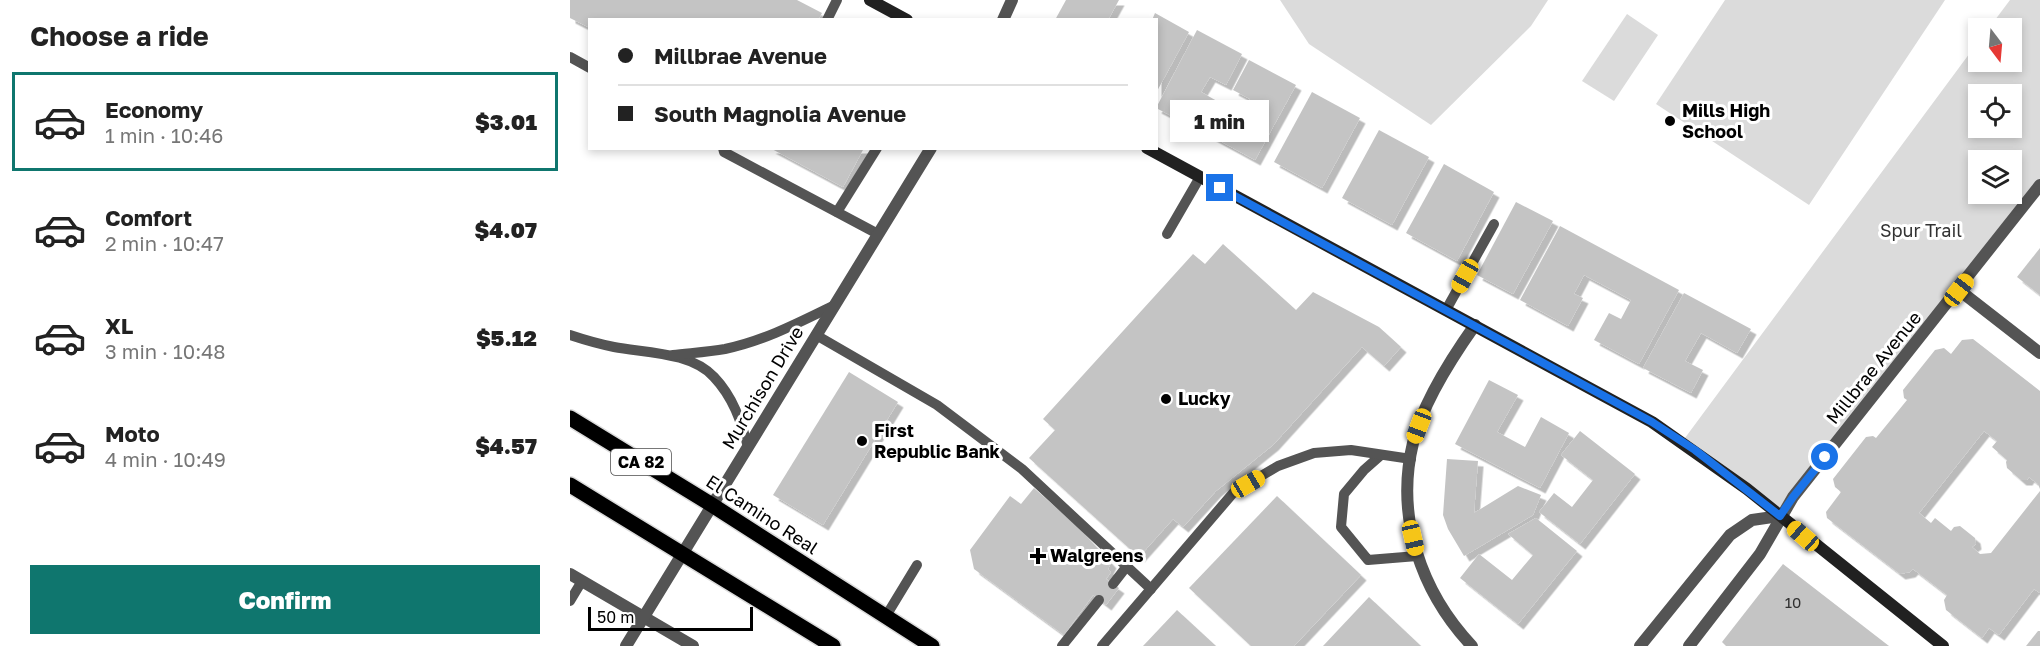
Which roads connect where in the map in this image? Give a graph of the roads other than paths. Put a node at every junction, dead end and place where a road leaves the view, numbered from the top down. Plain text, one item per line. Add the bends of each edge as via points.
1 (837, 0) edge
2 (870, 0) edge
3 (1012, 0) edge
4 (828, 18) edge
5 (903, 18) edge
6 (1004, 18) edge
7 (570, 57) edge
8 (588, 67) edge
9 (724, 150) edge
10 (876, 150) edge
11 (930, 150) edge
12 (1151, 150) edge
13 (1200, 177) junction
14 (2040, 186) edge
15 (837, 212) junction
16 (1494, 224) dead end
17 (878, 234) junction
18 (1167, 234) dead end
19 (1959, 290) junction
20 (835, 305) junction
21 (1446, 310) junction
22 (1475, 325) junction
23 (570, 335) edge
24 (816, 335) junction
25 (2040, 353) edge
26 (667, 355) junction
27 (570, 418) edge
28 (748, 447) junction
29 (1381, 454) junction
30 (1411, 459) junction
31 (570, 485) edge
32 (712, 506) junction
33 (1780, 516) junction
34 (682, 553) junction
35 (1417, 555) junction
36 (917, 566) dead end
37 (1127, 566) junction
38 (570, 574) edge
39 (582, 581) junction
40 (1113, 584) dead end
41 (1151, 589) junction
42 (1099, 600) dead end
43 (570, 601) edge
44 (644, 616) junction
45 (886, 616) junction
46 (626, 646) edge
47 (693, 646) edge
48 (833, 646) edge
49 (932, 646) edge
50 (1062, 646) edge
51 (1102, 646) edge
52 (1472, 646) edge
53 (1640, 646) edge
54 (1689, 646) edge
55 (1943, 646) edge

1 - 4 lane
2 - 5 main road
3 - 6 street
7 - 8 lane
9 - 15 lane
10 - 15 lane
11 - 17 street, Murchison Drive
12 - 13 main road
13 - 18 lane
13 - 21 main road
14 - 19 street, Millbrae Avenue
15 - 17 lane
16 - 21 lane
17 - 20 street, Murchison Drive
19 - 25 street
19 - 33 street, Millbrae Avenue
20 - 24 street, Murchison Drive
20 - 26 lane via 748,343
21 - 22 main road
22 - 30 street via 1426,410 1413,442
22 - 33 main road via 1652,422
23 - 26 lane
24 - 28 street, Murchison Drive
24 - 37 lane via 937,405 1033,477
26 - 28 lane via 713,375 729,395
27 - 32 main road, El Camino Real / CA 82
28 - 32 street, Murchison Drive
29 - 30 lane
29 - 35 lane via 1344,494 1341,527 1368,560
29 - 41 lane via 1351,450 1314,453 1269,471 1234,492
30 - 35 street via 1407,481 1409,520
31 - 34 main road
32 - 34 street, Murchison Drive
32 - 45 main road, El Camino Real / CA 82
33 - 53 street via 1752,519 1730,535
33 - 54 street, Millbrae Avenue via 1760,554
33 - 55 main road
34 - 44 street, Murchison Drive
34 - 48 main road
35 - 52 street via 1436,599
36 - 45 lane
37 - 40 lane
37 - 41 lane
38 - 39 street
39 - 43 lane
39 - 44 street
41 - 51 lane
42 - 50 lane
44 - 46 street, Murchison Drive
44 - 47 street
45 - 49 main road, El Camino Real / CA 82

